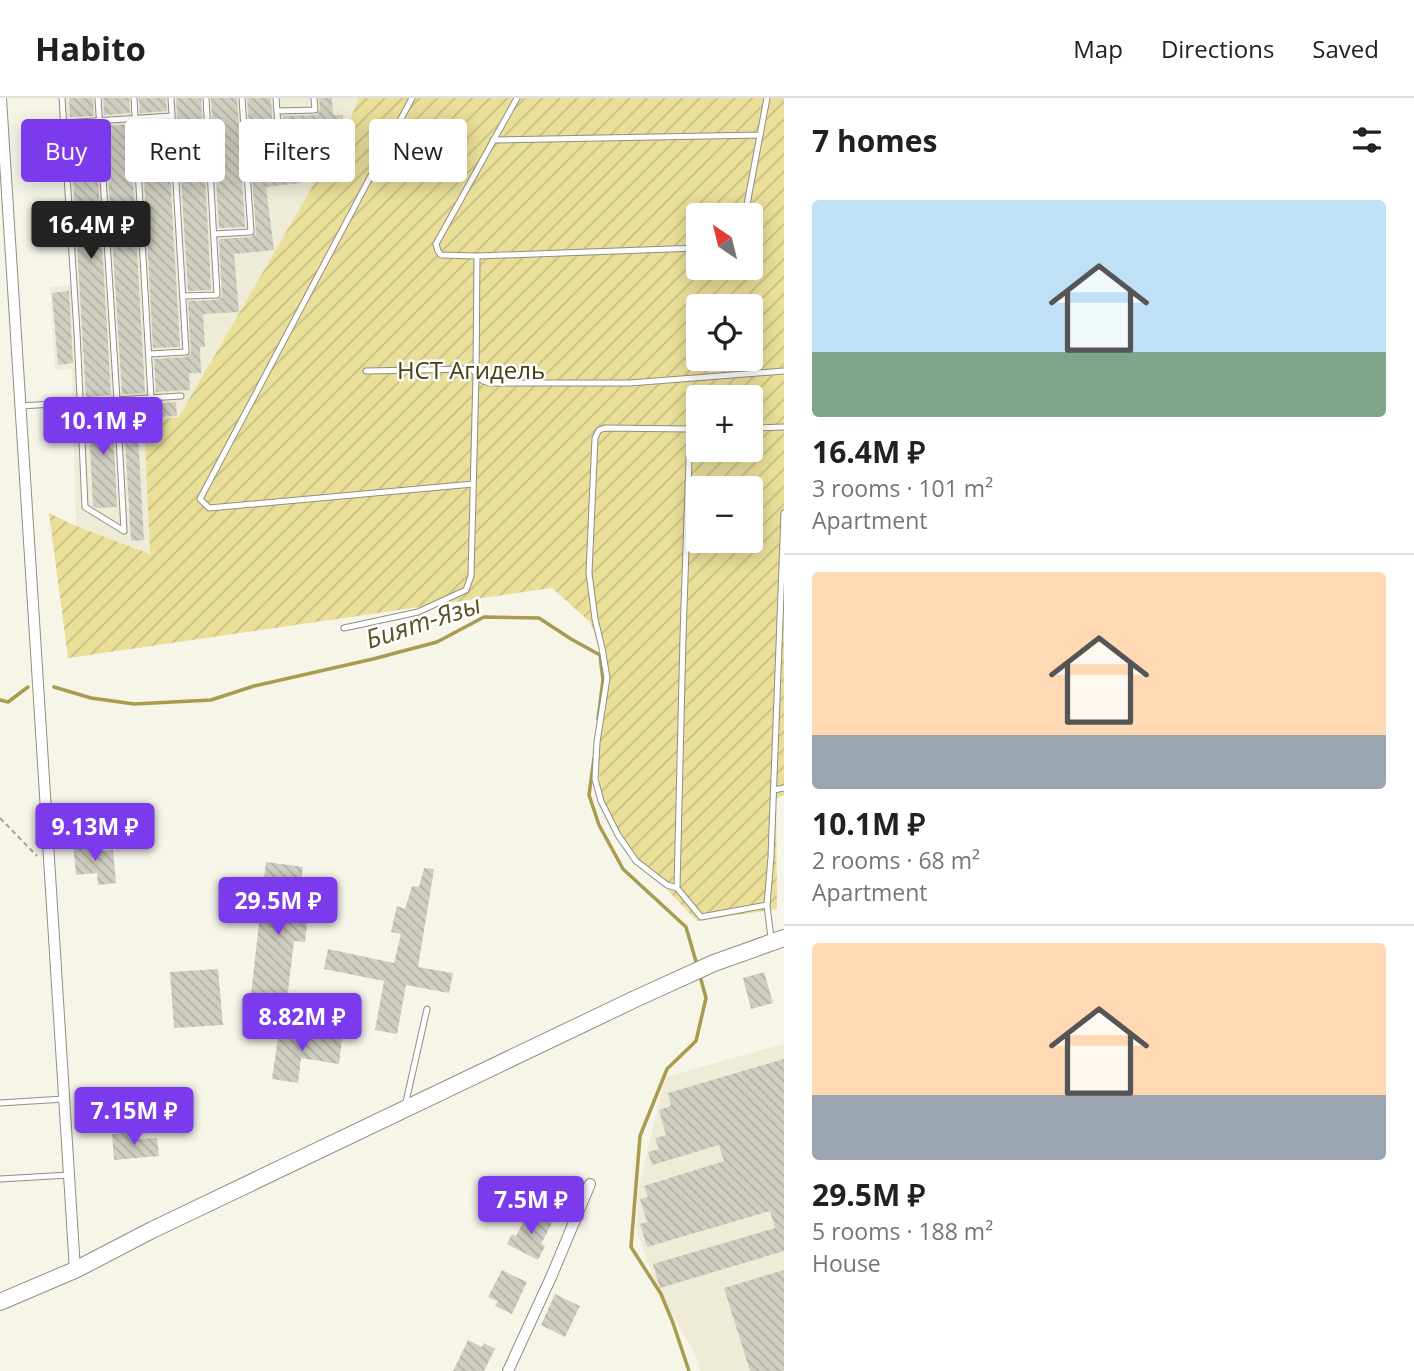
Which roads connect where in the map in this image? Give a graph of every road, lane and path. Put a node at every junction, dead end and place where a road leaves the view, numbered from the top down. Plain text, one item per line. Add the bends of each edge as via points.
1 (1, 98) edge
2 (62, 98) edge
3 (98, 98) edge
4 (134, 98) edge
5 (171, 98) edge
6 (206, 98) edge
7 (242, 98) edge
8 (276, 98) edge
9 (314, 98) edge
10 (412, 98) edge
11 (517, 98) edge
12 (767, 98) edge
13 (277, 111) junction
14 (172, 116) junction
15 (64, 119) edge
16 (100, 119) edge
17 (135, 119) joint
18 (243, 119) edge
19 (278, 119) edge
20 (760, 135) junction
21 (493, 140) junction
22 (68, 182) edge
23 (104, 182) edge
24 (139, 182) edge
25 (248, 182) edge
26 (747, 203) edge
27 (214, 234) junction
28 (686, 248) edge
29 (477, 256) junction
30 (183, 296) junction
31 (149, 354) junction
32 (366, 371) dead end
33 (784, 371) edge
34 (476, 373) junction
35 (181, 396) dead end
36 (151, 398) junction
37 (117, 400) junction
38 (81, 402) junction
39 (21, 406) junction
40 (784, 427) edge
41 (763, 428) edge
42 (686, 429) edge
43 (690, 462) edge
44 (473, 484) junction
45 (784, 513) edge
46 (344, 628) dead end
47 (784, 788) edge
48 (774, 790) junction
49 (0, 818) edge
50 (50, 869) junction
51 (677, 888) junction
52 (767, 905) junction
53 (778, 940) edge
54 (427, 1009) dead end
55 (64, 1098) junction
56 (0, 1103) edge
57 (404, 1109) junction
58 (69, 1175) junction
59 (0, 1179) edge
60 (590, 1184) dead end
61 (75, 1270) junction
62 (4, 1304) edge
63 (508, 1371) edge

1 - 39 street
2 - 15 lane
3 - 16 lane
4 - 17 lane
5 - 14 lane
6 - 27 lane
7 - 18 lane
8 - 13 lane
9 - 13 lane via 315,110
10 - 44 lane via 200,499 209,508
11 - 21 lane
12 - 20 lane
13 - 19 lane
14 - 17 lane
14 - 30 lane
20 - 21 lane
20 - 26 lane
21 - 29 lane via 436,244 442,255
22 - 38 lane
23 - 37 lane
24 - 31 lane
25 - 27 lane via 251,232
27 - 30 lane via 217,295
28 - 29 lane
29 - 34 lane
30 - 31 lane via 186,352
31 - 36 lane
32 - 34 lane via 472,369
33 - 34 lane via 630,383 489,383
34 - 44 lane
35 - 36 lane
36 - 37 lane
37 - 38 lane
37 - 38 lane via 124,531 85,507
38 - 39 lane
39 - 50 street
40 - 41 lane
42 - 51 lane via 599,430 589,573 607,678 595,779 601,801 636,861
43 - 51 lane
44 - 46 lane via 471,576 466,590 418,611
45 - 48 lane
47 - 48 lane
48 - 52 lane
49 - 50 path
50 - 55 street
51 - 52 lane via 701,917
52 - 53 lane
53 - 57 main road via 691,974
54 - 57 lane
55 - 56 lane
55 - 58 street
57 - 61 main road
58 - 59 lane
58 - 61 street
60 - 63 street
61 - 62 main road

